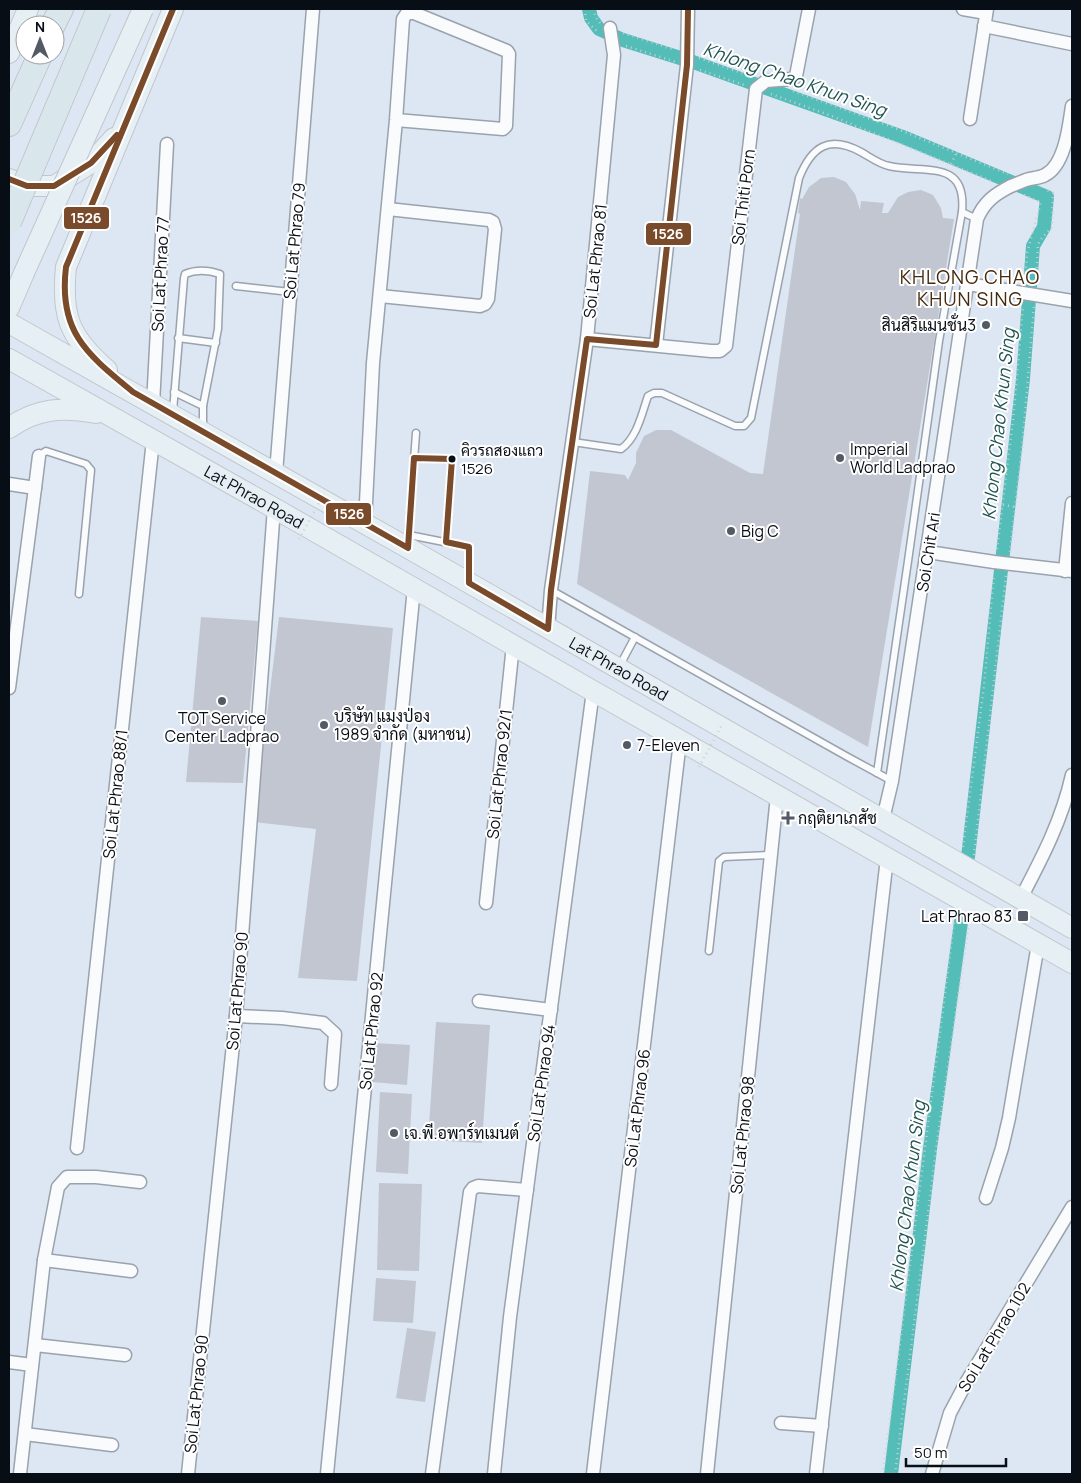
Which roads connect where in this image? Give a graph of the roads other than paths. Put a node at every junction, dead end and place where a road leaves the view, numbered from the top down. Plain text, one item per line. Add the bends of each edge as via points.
1 (28, 9) edge
2 (99, 9) edge
3 (143, 9) edge
4 (173, 9) edge
5 (313, 9) edge
6 (688, 9) edge
7 (809, 9) edge
8 (963, 9) edge
9 (986, 16) edge
10 (610, 28) road end
11 (1072, 44) edge
12 (9, 53) edge
13 (36, 65) edge
14 (1072, 106) edge
15 (970, 119) dead end
16 (396, 120) junction
17 (9, 124) edge
18 (124, 127) junction
19 (167, 144) dead end
20 (1069, 145) edge
21 (9, 179) edge
22 (388, 209) junction
23 (962, 212) junction
24 (977, 219) junction
25 (9, 222) edge
26 (968, 284) junction
27 (236, 286) dead end
28 (290, 292) junction
29 (380, 296) junction
30 (1072, 301) edge
31 (9, 308) edge
32 (9, 322) edge
33 (178, 338) junction
34 (587, 339) junction
35 (216, 343) junction
36 (656, 345) junction
37 (9, 359) edge
38 (133, 392) junction
39 (174, 392) junction
40 (153, 404) junction
41 (204, 406) junction
42 (173, 415) junction
43 (110, 416) junction
44 (9, 428) edge
45 (203, 432) junction
46 (416, 433) dead end
47 (152, 440) junction
48 (572, 442) junction
49 (39, 456) joint
50 (414, 458) junction
51 (276, 473) junction
52 (9, 484) edge
53 (35, 488) junction
54 (1072, 503) edge
55 (274, 508) junction
56 (365, 523) junction
57 (408, 541) junction
58 (446, 542) junction
59 (928, 552) junction
60 (1068, 571) edge
61 (469, 583) junction
62 (414, 588) junction
63 (551, 590) junction
64 (79, 594) dead end
65 (548, 629) junction
66 (635, 637) junction
67 (513, 645) junction
68 (618, 669) junction
69 (9, 688) edge
70 (593, 691) junction
71 (680, 741) junction
72 (877, 773) junction
73 (1072, 775) edge
74 (892, 781) junction
75 (777, 796) junction
76 (883, 819) junction
77 (770, 855) junction
78 (886, 858) junction
79 (1021, 898) junction
80 (486, 903) dead end
81 (1072, 928) edge
82 (1038, 944) junction
83 (709, 951) dead end
84 (1072, 963) edge
85 (479, 1001) dead end
86 (551, 1010) junction
87 (236, 1016) junction
88 (331, 1084) dead end
89 (77, 1148) dead end
90 (140, 1182) dead end
91 (527, 1190) junction
92 (986, 1198) dead end
93 (1072, 1207) edge
94 (44, 1260) junction
95 (131, 1271) dead end
96 (35, 1345) junction
97 (125, 1355) dead end
98 (9, 1362) edge
99 (32, 1365) junction
100 (781, 1423) dead end
101 (822, 1426) junction
102 (25, 1434) junction
103 (112, 1445) dead end
104 (20, 1474) edge
105 (188, 1474) edge
106 (328, 1474) edge
107 (432, 1474) edge
108 (494, 1474) edge
109 (593, 1474) edge
110 (707, 1474) edge
111 (816, 1474) edge
112 (932, 1474) edge

1 - 12 main road
2 - 25 highway, bridge
3 - 31 main road, bridge
4 - 18 main road
5 - 28 street, Soi Lat Phrao 79
6 - 36 street via 687,60
7 - 36 street, Soi Thiti Porn via 796,76 792,80 766,82 756,89 726,346 711,352
8 - 9 street
9 - 11 street
9 - 15 street
10 - 34 street, Soi Lat Phrao 81 via 614,55
13 - 17 highway
14 - 20 street, Soi Chit Ari
16 - 16 street via 503,129 506,126 509,54 414,13 407,13 403,19
16 - 22 street
18 - 21 main road via 91,163 54,186 27,186
18 - 38 main road via 66,267 63,292 67,318 74,335 93,358
19 - 40 street, Soi Lat Phrao 77
20 - 24 street, Soi Chit Ari, bridge via 1054,168 1045,175 1009,183 992,197
22 - 29 street
22 - 29 street via 489,220 495,230 485,304
23 - 24 lane
23 - 48 lane via 961,188 948,174 888,166 844,144 824,146 808,159 799,178 751,418 744,426 735,426 654,392 648,396 640,421 621,449
23 - 72 lane via 938,342
24 - 26 street, Soi Chit Ari
26 - 30 street
26 - 59 street, Soi Chit Ari
27 - 28 lane
28 - 51 street, Soi Lat Phrao 79
29 - 56 street
32 - 38 main road, Lat Phrao Road
33 - 35 lane
33 - 35 lane via 185,274 193,270 211,271 220,274
33 - 39 lane
34 - 36 street, Soi Thiti Porn
34 - 48 street, Soi Lat Phrao 81
35 - 41 lane
37 - 43 main road, Lat Phrao Road
38 - 40 main road, Lat Phrao Road
39 - 41 lane
39 - 42 lane
40 - 42 main road, Lat Phrao Road
41 - 45 lane
42 - 45 main road, Lat Phrao Road
43 - 44 main road via 52,410 34,413
43 - 47 main road, Lat Phrao Road
45 - 51 main road, Lat Phrao Road
46 - 50 lane
47 - 55 main road, Lat Phrao Road
47 - 89 street, Soi Lat Phrao 88/1
48 - 63 street, Soi Lat Phrao 81
49 - 53 street
49 - 64 lane via 46,451 86,464 91,470
50 - 57 lane
50 - 58 lane via 452,459
51 - 56 main road, Lat Phrao Road
52 - 53 street
53 - 69 street
54 - 60 street
55 - 62 main road, Lat Phrao Road
55 - 87 street, Soi Lat Phrao 90
56 - 57 main road, Lat Phrao Road
57 - 58 lane
57 - 61 main road, Lat Phrao Road
58 - 61 lane via 469,547
59 - 60 street
59 - 74 street, Soi Chit Ari
61 - 65 main road, Lat Phrao Road
62 - 67 main road, Lat Phrao Road
62 - 106 street, Soi Lat Phrao 92
63 - 65 street, Soi Lat Phrao 81
63 - 66 lane
65 - 68 main road, Lat Phrao Road
66 - 68 lane
66 - 72 lane
67 - 70 main road, Lat Phrao Road
67 - 80 street, Soi Lat Phrao 92/1
68 - 76 main road, Lat Phrao Road
70 - 71 main road, Lat Phrao Road
70 - 86 street, Soi Lat Phrao 94
71 - 75 main road, Lat Phrao Road
71 - 109 street, Soi Lat Phrao 96
72 - 74 lane
73 - 79 street via 1066,803
74 - 76 street, Soi Chit Ari
75 - 77 street, Soi Lat Phrao 98
75 - 78 main road, Lat Phrao Road
76 - 79 main road, Lat Phrao Road
77 - 83 lane via 724,857 719,861
77 - 110 street, Soi Lat Phrao 98
78 - 82 main road, Lat Phrao Road
78 - 101 street
79 - 81 main road, Lat Phrao Road
82 - 84 main road, Lat Phrao Road
82 - 92 street via 1009,1118
85 - 86 street
86 - 91 street, Soi Lat Phrao 94
87 - 88 street via 323,1024 335,1034
87 - 105 street, Soi Lat Phrao 90
90 - 94 street via 67,1177 58,1187
91 - 107 street via 478,1186 470,1192
91 - 108 street, Soi Lat Phrao 94
93 - 112 street, Soi Lat Phrao 102 via 962,1389 950,1413
94 - 95 street
94 - 96 street
96 - 97 street
96 - 99 street
98 - 99 street
99 - 102 street
100 - 101 street
101 - 111 street
102 - 103 street
102 - 104 street

